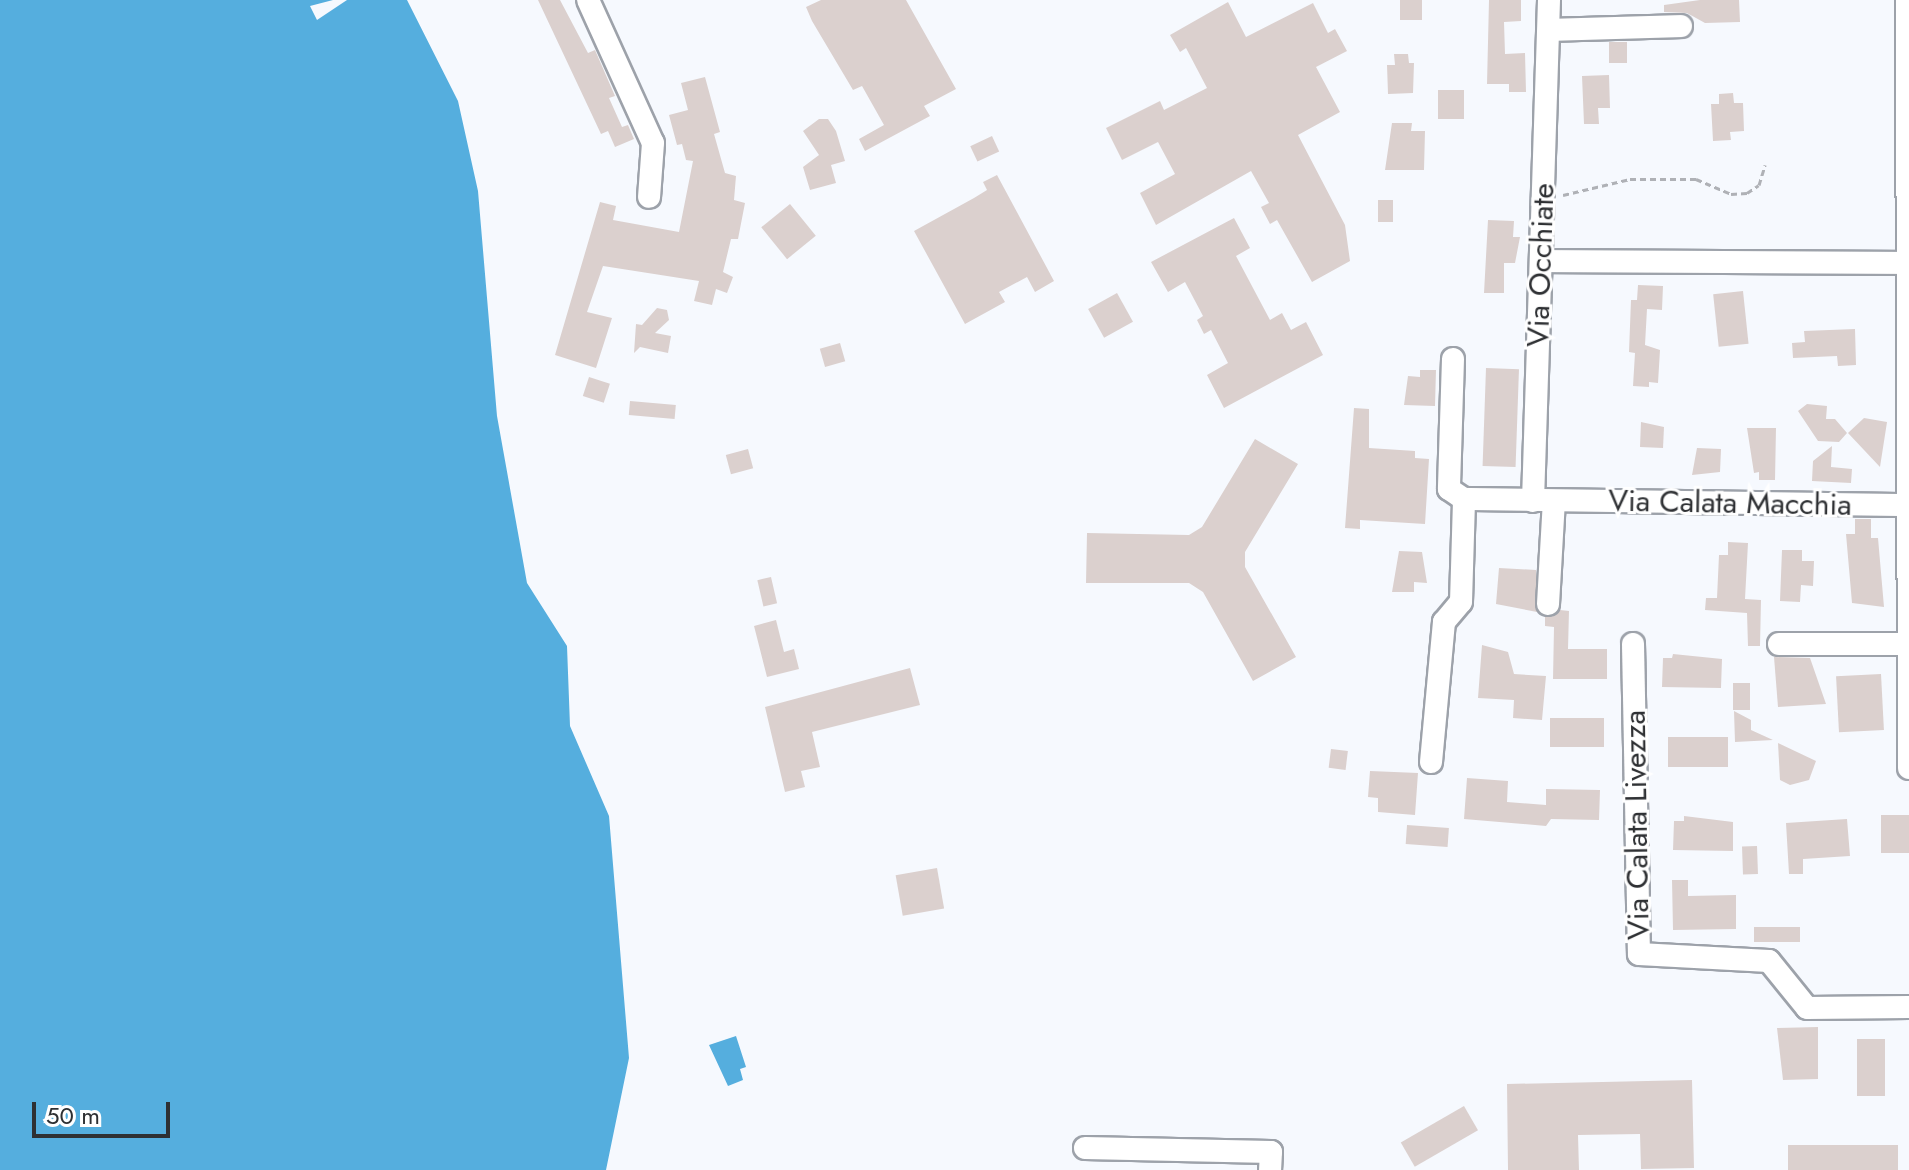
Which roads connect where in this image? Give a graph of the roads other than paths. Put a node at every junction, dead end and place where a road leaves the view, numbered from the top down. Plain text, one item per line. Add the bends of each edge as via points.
1 (588, 0) edge
2 (1549, 0) edge
3 (1907, 0) edge
4 (1681, 26) dead end
5 (1550, 30) junction
6 (649, 197) dead end
7 (1542, 261) junction
8 (1905, 263) junction
9 (1907, 299) edge
10 (1453, 359) dead end
11 (1464, 499) junction
12 (1544, 501) junction
13 (1907, 505) junction
14 (1548, 604) dead end
15 (1633, 644) dead end
16 (1779, 644) dead end
17 (1908, 644) edge
18 (1431, 762) dead end
19 (1909, 768) edge
20 (1909, 1007) edge
21 (1085, 1148) dead end
22 (1270, 1170) edge

1 - 6 street via 653,143
2 - 5 street, Via Occhiate
3 - 8 street
4 - 5 street
5 - 7 street, Via Occhiate
7 - 8 street
7 - 12 street, Via Occhiate
8 - 9 street
9 - 13 street
10 - 11 street via 1449,489
11 - 12 street, Via Calata Macchia
11 - 18 street via 1461,602 1444,622
12 - 13 street, Via Calata Macchia
12 - 14 street
13 - 17 street
15 - 20 street, Via Calata Livezza via 1639,954 1769,961 1807,1008
16 - 17 street
17 - 19 street
21 - 22 street via 1271,1152

